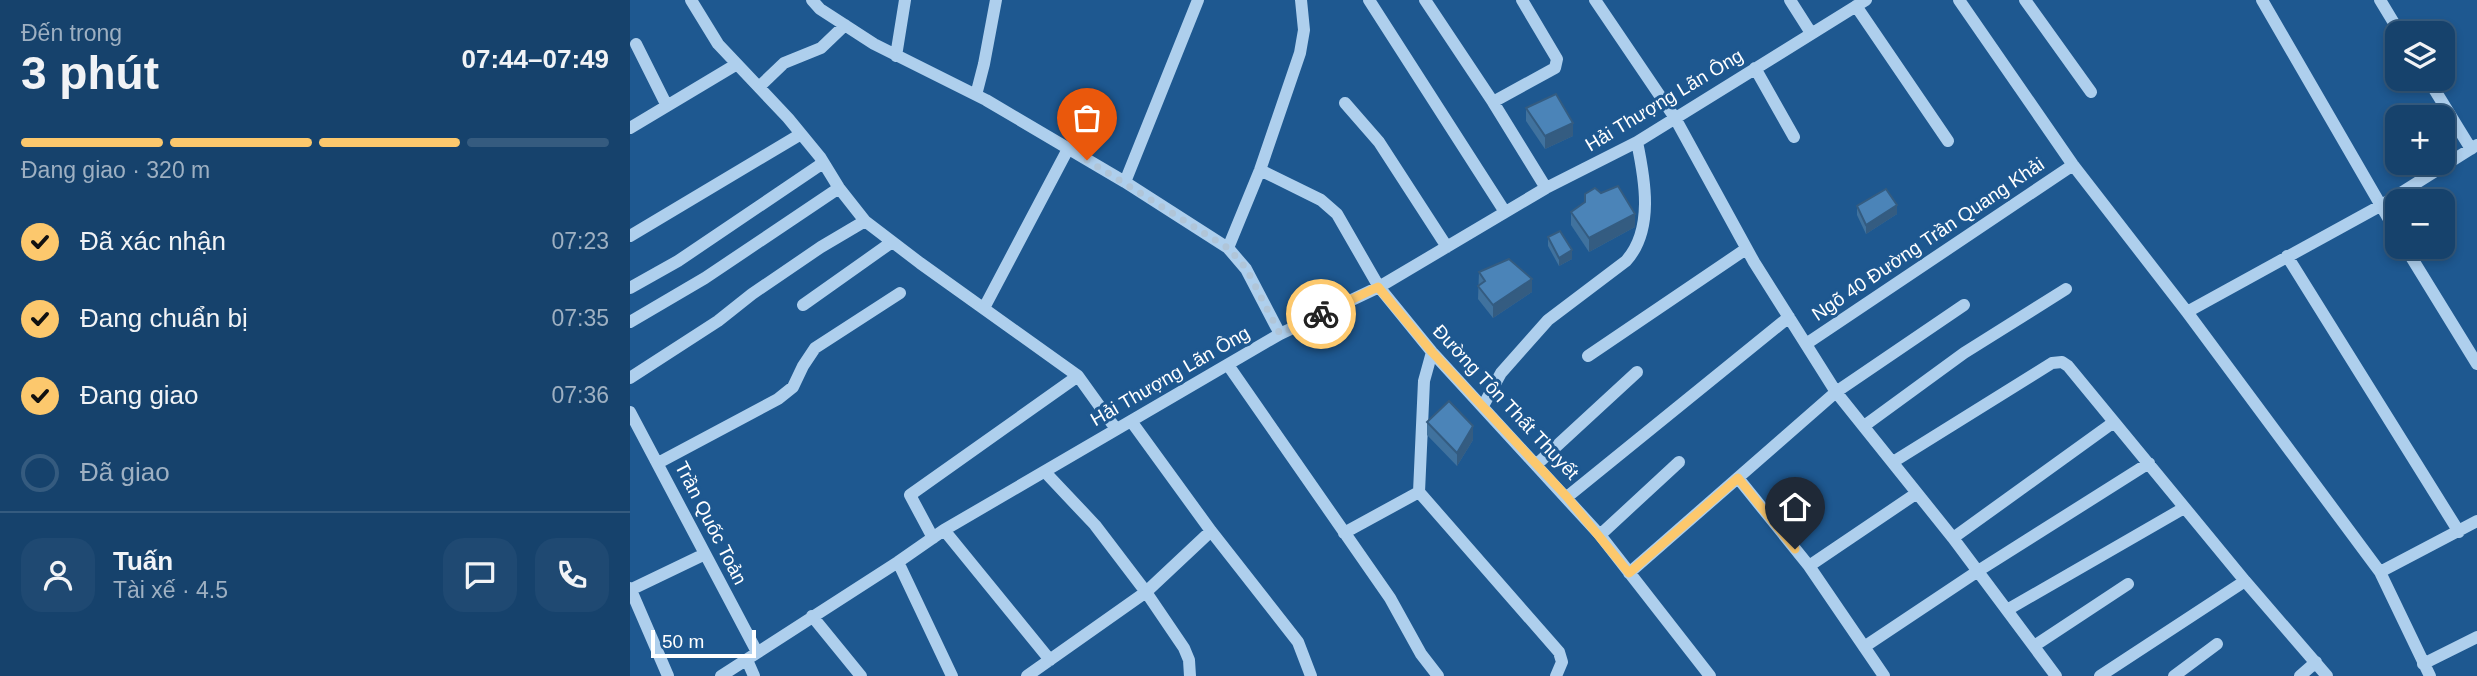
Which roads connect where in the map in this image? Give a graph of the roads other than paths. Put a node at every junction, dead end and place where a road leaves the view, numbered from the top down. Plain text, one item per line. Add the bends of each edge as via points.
1 (691, 0) edge
2 (811, 0) edge
3 (905, 0) edge
4 (996, 0) edge
5 (1198, 0) edge
6 (1301, 0) edge
7 (1369, 0) edge
8 (1425, 0) edge
9 (1522, 0) edge
10 (1595, 0) edge
11 (1790, 0) edge
12 (1959, 0) edge
13 (2025, 0) edge
14 (2263, 0) edge
15 (2380, 0) edge
16 (1861, 3) edge
17 (2393, 21) edge
18 (845, 25) junction
19 (1811, 33) junction
20 (636, 44) dead end
21 (896, 56) junction
22 (737, 64) junction
23 (1755, 68) junction
24 (759, 86) junction
25 (2436, 91) edge
26 (2091, 92) dead end
27 (976, 95) junction
28 (1493, 102) junction
29 (1345, 103) dead end
30 (667, 106) junction
31 (1675, 118) junction
32 (632, 122) edge
33 (801, 134) junction
34 (1794, 138) dead end
35 (1948, 141) dead end
36 (1637, 142) junction
37 (2474, 147) edge
38 (1068, 149) junction
39 (823, 163) junction
40 (2073, 165) junction
41 (1260, 170) junction
42 (1125, 182) junction
43 (839, 188) junction
44 (1546, 188) junction
45 (2380, 206) junction
46 (1504, 212) junction
47 (2385, 214) edge
48 (865, 221) junction
49 (630, 236) edge
50 (892, 242) junction
51 (1447, 247) junction
52 (1228, 248) junction
53 (1746, 249) junction
54 (2287, 256) junction
55 (2412, 259) edge
56 (1378, 287) junction
57 (630, 288) edge
58 (2066, 289) dead end
59 (900, 293) dead end
60 (803, 305) dead end
61 (1964, 305) dead end
62 (984, 308) junction
63 (2187, 312) junction
64 (1789, 317) junction
65 (630, 322) edge
66 (1280, 334) junction
67 (1806, 344) junction
68 (1432, 352) junction
69 (1588, 356) dead end
70 (1228, 365) junction
71 (2477, 365) edge
72 (1637, 372) dead end
73 (1078, 376) junction
74 (630, 378) edge
75 (1836, 392) junction
76 (1483, 406) junction
77 (630, 412) edge
78 (1131, 421) junction
79 (2114, 422) junction
80 (1864, 426) junction
81 (1115, 429) junction
82 (634, 430) edge
83 (1679, 462) dead end
84 (1894, 462) junction
85 (658, 463) junction
86 (2149, 463) junction
87 (1536, 465) junction
88 (1045, 472) junction
89 (1738, 478) junction
90 (1419, 492) junction
91 (1917, 493) junction
92 (1567, 497) junction
93 (2184, 508) junction
94 (2477, 521) edge
95 (944, 530) junction
96 (1211, 531) junction
97 (2459, 532) junction
98 (1344, 533) junction
99 (1600, 535) junction
100 (933, 538) junction
101 (1953, 538) junction
102 (705, 554) junction
103 (898, 562) junction
104 (1810, 566) junction
105 (1978, 571) junction
106 (2380, 572) junction
107 (1629, 573) junction
108 (2245, 581) junction
109 (2128, 584) dead end
110 (630, 590) edge
111 (1146, 592) junction
112 (2007, 610) junction
113 (812, 616) junction
114 (2477, 637) edge
115 (2217, 644) dead end
116 (2034, 646) junction
117 (1864, 647) junction
118 (752, 656) junction
119 (1050, 660) junction
120 (2316, 662) junction
121 (2423, 664) junction
122 (1032, 675) edge
123 (668, 676) edge
124 (721, 676) edge
125 (754, 676) edge
126 (861, 676) edge
127 (952, 676) edge
128 (1190, 676) edge
129 (1311, 676) edge
130 (1438, 676) edge
131 (1556, 676) edge
132 (1710, 676) edge
133 (1884, 676) edge
134 (2056, 676) edge
135 (2100, 676) edge
136 (2174, 676) edge
137 (2300, 676) edge
138 (2327, 676) edge
139 (2430, 676) edge

1 - 22 street via 718,44
2 - 18 street
3 - 21 street
4 - 27 street
5 - 42 street
6 - 41 street via 1304,41
7 - 46 street
8 - 28 street
9 - 28 street via 1557,64
10 - 31 street
11 - 19 street
12 - 40 street
13 - 26 street
14 - 45 street
15 - 17 street
16 - 19 street, Hải Thượng Lãn Ông
16 - 35 street
18 - 21 street
18 - 24 street via 821,48 787,61
19 - 23 street, Hải Thượng Lãn Ông
20 - 30 street
21 - 27 street
22 - 24 street
22 - 30 street
23 - 31 street, Hải Thượng Lãn Ông
23 - 34 street
24 - 33 street
25 - 37 street
27 - 38 street
28 - 44 street
29 - 51 street via 1379,142
30 - 32 street
31 - 36 street, Hải Thượng Lãn Ông
31 - 53 street
33 - 39 street
33 - 49 street
36 - 44 street, Hải Thượng Lãn Ông
36 - 76 street via 1645,202 1635,251 1548,320 1501,373
37 - 45 street
38 - 42 street
38 - 62 street
39 - 43 street
39 - 57 street
40 - 63 street
40 - 67 street, Ngõ 40 Đường Trần Quang Khải
41 - 52 street
41 - 56 street, Đường Tôn Thất Thuyết via 1328,205
42 - 52 street
43 - 48 street
43 - 65 street
44 - 46 street, Hải Thượng Lãn Ông
45 - 47 street
45 - 54 street
46 - 51 street, Hải Thượng Lãn Ông
48 - 50 street
48 - 74 street
50 - 60 street
50 - 62 street
51 - 56 street, Hải Thượng Lãn Ông
52 - 66 street via 1246,268
53 - 64 street
53 - 69 street
54 - 63 street
54 - 97 street
55 - 71 street
56 - 66 street, Hải Thượng Lãn Ông
56 - 68 street, Đường Tôn Thất Thuyết
58 - 80 street via 1964,353
59 - 85 street via 815,348 793,387 778,399
61 - 75 street
62 - 73 street
63 - 106 street
64 - 67 street
64 - 92 street
66 - 70 street, Hải Thượng Lãn Ông
67 - 75 street
68 - 76 street, Đường Tôn Thất Thuyết
68 - 90 street via 1424,381
70 - 78 street, Hải Thượng Lãn Ông
70 - 98 street
72 - 87 street
73 - 81 street
73 - 100 street via 910,495
75 - 80 street
75 - 89 street
76 - 87 street, Đường Tôn Thất Thuyết
77 - 82 street, Trần Quốc Toản
78 - 81 street, Hải Thượng Lãn Ông
78 - 96 street
79 - 84 street via 2068,366 2052,363
79 - 86 street
79 - 101 street
80 - 84 street
81 - 88 street, Hải Thượng Lãn Ông
82 - 85 street, Trần Quốc Toản
83 - 99 street
84 - 91 street
85 - 102 street, Trần Quốc Toản
86 - 93 street
86 - 105 street
87 - 92 street, Đường Tôn Thất Thuyết
88 - 95 street, Hải Thượng Lãn Ông
88 - 111 street via 1095,525
89 - 104 street
89 - 107 street
90 - 98 street
90 - 131 street via 1559,652 1562,663
91 - 101 street
91 - 104 street
92 - 99 street, Đường Tôn Thất Thuyết
93 - 108 street
93 - 112 street
94 - 97 street
95 - 100 street, Hải Thượng Lãn Ông
95 - 119 street
96 - 111 street
96 - 129 street via 1298,642
97 - 106 street
98 - 130 street
99 - 107 street, Đường Tôn Thất Thuyết
100 - 103 street, Hải Thượng Lãn Ông
101 - 105 street
102 - 110 street
102 - 118 street, Trần Quốc Toản
103 - 113 street, Hải Thượng Lãn Ông
103 - 127 street
104 - 117 street
105 - 112 street
105 - 117 street
106 - 121 street
107 - 132 street, Đường Tôn Thất Thuyết
108 - 120 street
108 - 135 street
109 - 116 street
110 - 123 street
111 - 119 street
111 - 128 street via 1184,648
112 - 116 street
113 - 118 street, Hải Thượng Lãn Ông
113 - 126 street
114 - 121 street
115 - 136 street
116 - 134 street
117 - 133 street
118 - 124 street, Hải Thượng Lãn Ông
118 - 125 street, Trần Quốc Toản
119 - 122 street
120 - 137 street
120 - 138 street
121 - 139 street

